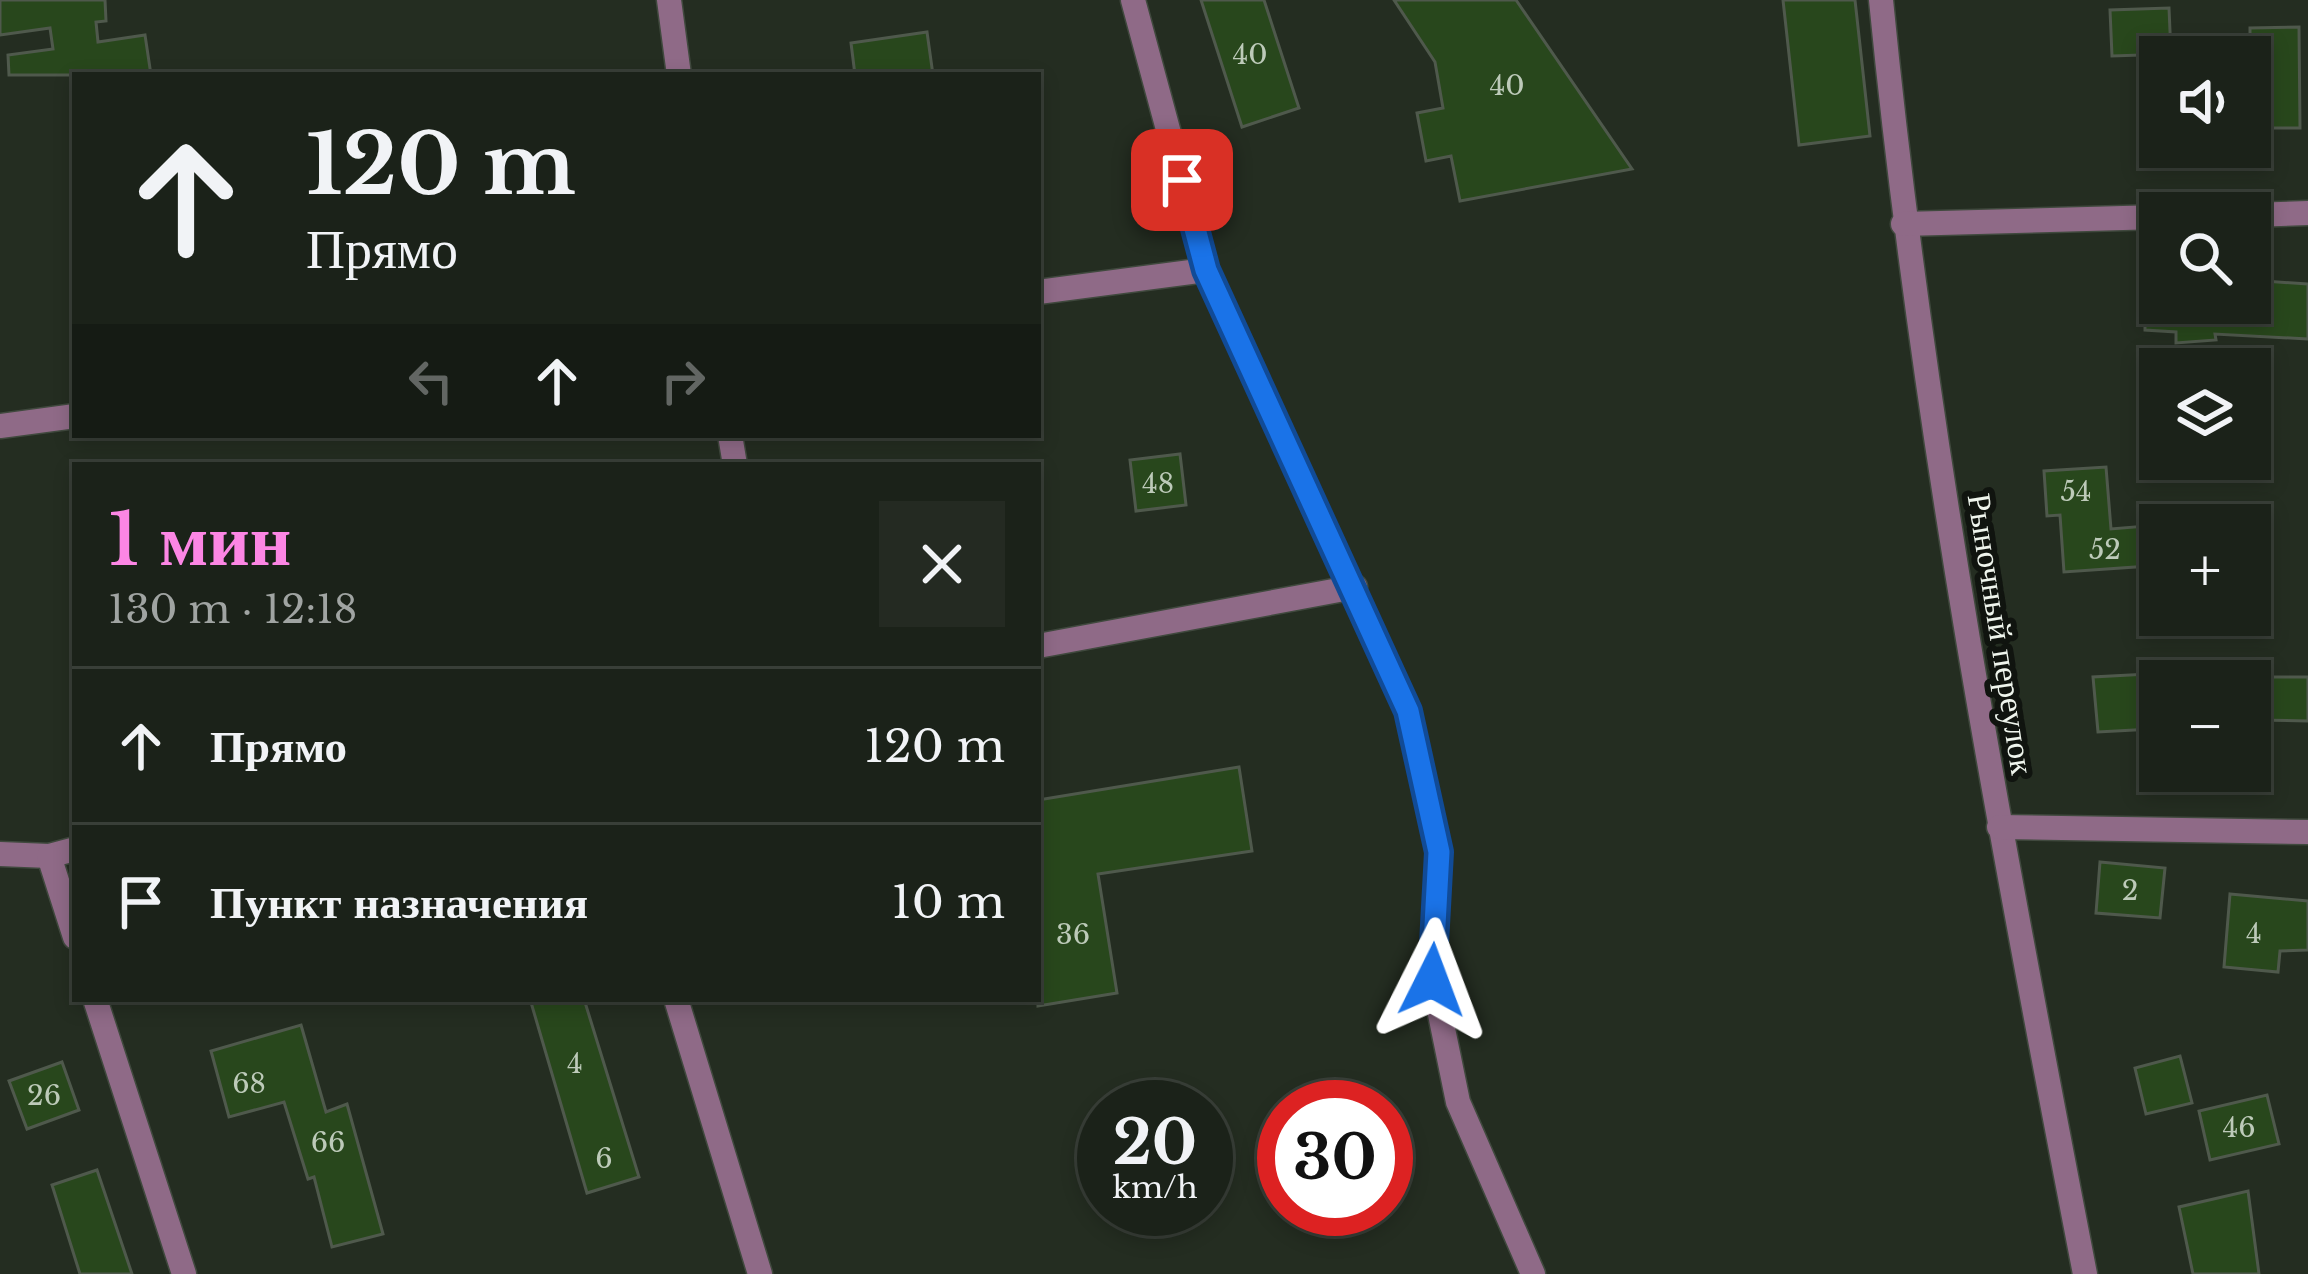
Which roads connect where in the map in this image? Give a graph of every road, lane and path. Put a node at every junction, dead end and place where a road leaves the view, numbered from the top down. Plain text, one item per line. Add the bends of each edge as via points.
1 (668, 0) edge
2 (1133, 0) edge
3 (1881, 0) edge
4 (679, 72) edge
5 (2308, 213) edge
6 (2271, 214) edge
7 (2139, 218) edge
8 (1903, 224) junction
9 (1206, 270) junction
10 (1041, 292) edge
11 (72, 416) edge
12 (0, 426) edge
13 (1355, 587) junction
14 (1041, 645) edge
15 (1999, 827) junction
16 (2308, 832) edge
17 (72, 851) edge
18 (0, 854) edge
19 (49, 856) junction
20 (72, 928) edge
21 (96, 1002) edge
22 (677, 1002) edge
23 (184, 1274) edge
24 (760, 1274) edge
25 (1532, 1274) edge
26 (2084, 1274) edge

1 - 4 street
2 - 9 street
3 - 8 street, Рыночный переулок
5 - 6 street
7 - 8 street
8 - 15 street, Рыночный переулок
9 - 10 street
9 - 13 street
11 - 12 street
13 - 14 street
13 - 25 street via 1408,711 1439,852 1432,980 1458,1102
15 - 16 street
15 - 26 street, Рыночный переулок
17 - 19 street
18 - 19 street
19 - 20 street
21 - 23 street
22 - 24 street

